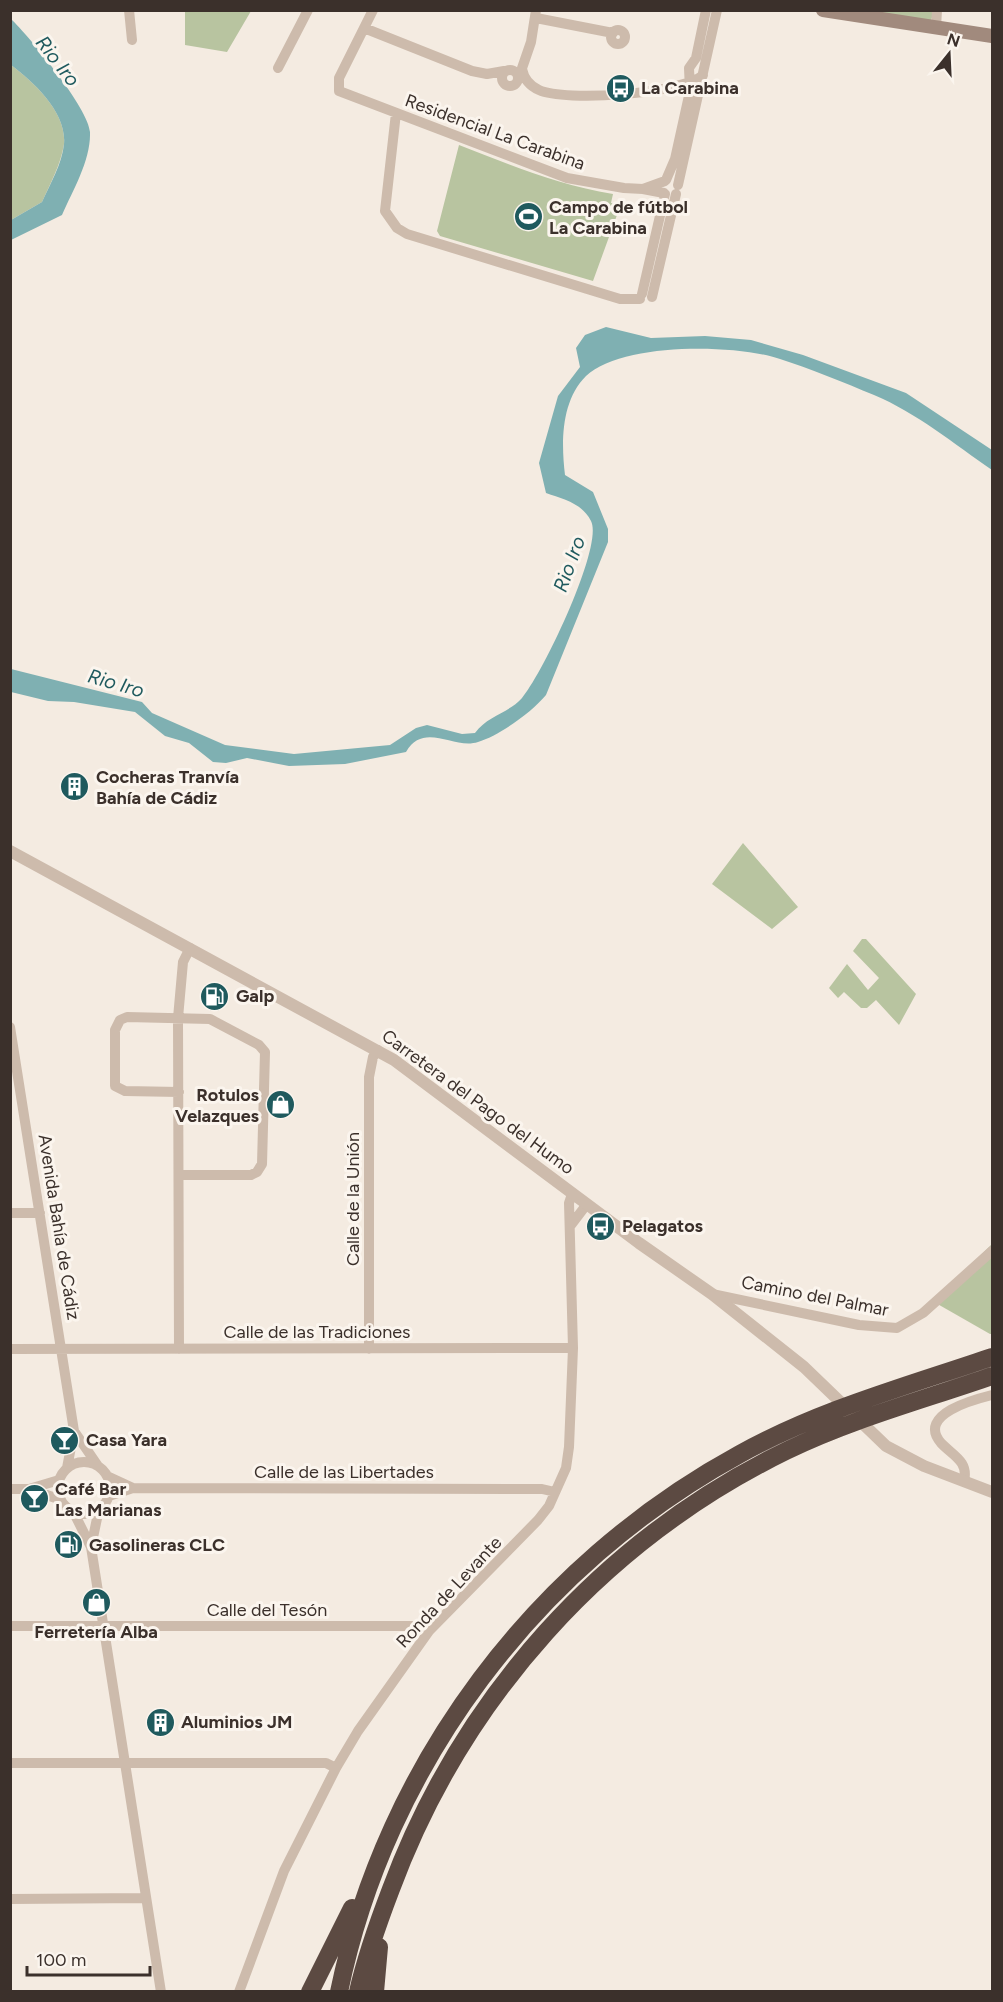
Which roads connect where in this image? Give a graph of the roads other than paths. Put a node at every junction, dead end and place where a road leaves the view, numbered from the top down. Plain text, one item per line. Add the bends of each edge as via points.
1 (129, 10) edge
2 (308, 10) edge
3 (373, 10) edge
4 (706, 10) edge
5 (717, 10) edge
6 (823, 10) edge
7 (937, 10) edge
8 (536, 14) edge
9 (364, 28) junction
10 (936, 28) junction
11 (613, 33) dead end
12 (993, 36) edge
13 (132, 40) dead end
14 (525, 56) junction
15 (278, 68) dead end
16 (472, 71) junction
17 (506, 71) junction
18 (520, 73) junction
19 (695, 73) junction
20 (673, 85) junction
21 (508, 86) junction
22 (546, 92) junction
23 (687, 103) junction
24 (396, 113) junction
25 (665, 181) junction
26 (643, 189) junction
27 (671, 191) junction
28 (10, 851) edge
29 (190, 948) junction
30 (178, 1018) junction
31 (10, 1027) edge
32 (378, 1050) junction
33 (179, 1092) junction
34 (178, 1175) junction
35 (571, 1198) junction
36 (584, 1208) junction
37 (10, 1213) edge
38 (40, 1213) junction
39 (571, 1225) junction
40 (993, 1251) edge
41 (712, 1294) junction
42 (179, 1348) junction
43 (573, 1348) junction
44 (10, 1349) edge
45 (62, 1349) junction
46 (369, 1349) junction
47 (993, 1357) edge
48 (993, 1376) edge
49 (993, 1395) edge
50 (74, 1431) junction
51 (98, 1466) junction
52 (68, 1468) junction
53 (107, 1476) junction
54 (59, 1480) junction
55 (964, 1481) junction
56 (133, 1488) junction
57 (10, 1489) edge
58 (29, 1489) junction
59 (993, 1491) edge
60 (555, 1492) junction
61 (109, 1496) junction
62 (61, 1500) junction
63 (99, 1509) junction
64 (73, 1511) junction
65 (92, 1547) junction
66 (10, 1626) edge
67 (104, 1626) junction
68 (429, 1631) junction
69 (10, 1763) edge
70 (125, 1763) junction
71 (336, 1768) junction
72 (369, 1881) junction
73 (146, 1898) junction
74 (10, 1899) edge
75 (385, 1905) junction
76 (161, 1992) edge
77 (239, 1992) edge
78 (310, 1992) edge
79 (339, 1992) edge
80 (358, 1992) edge
81 (375, 1992) edge

1 - 13 street
2 - 15 street
3 - 9 street
4 - 19 street
5 - 19 street
6 - 10 main road
7 - 10 street
8 - 11 street
8 - 14 street
9 - 16 street
9 - 24 street, Residencial La Carabina via 339,78 339,91
10 - 12 main road
14 - 17 street
14 - 18 street
16 - 17 street
16 - 21 street
17 - 18 street
17 - 21 street via 501,79
18 - 21 street via 515,85
18 - 22 street via 533,87
19 - 20 street
19 - 23 street
19 - 27 street
20 - 22 street via 621,95
20 - 23 street
21 - 22 street
23 - 25 street via 675,159
24 - 26 street, Residencial La Carabina via 567,178
24 - 27 street via 385,211 397,228 620,299 645,297
25 - 26 street, Residencial La Carabina
25 - 27 street via 662,188
26 - 27 street, Residencial La Carabina
28 - 29 street, Carretera del Pago del Humo
29 - 30 street via 183,962
29 - 32 street, Carretera del Pago del Humo
30 - 33 street
30 - 33 street via 123,1018 117,1023 115,1086 125,1091
30 - 34 street via 210,1019 259,1045 266,1057 262,1164 257,1172
31 - 38 street, Avenida Bahía de Cádiz
32 - 35 street, Carretera del Pago del Humo via 408,1069
32 - 46 street, Calle de la Unión via 369,1077
33 - 34 street
34 - 42 street
35 - 36 street, Carretera del Pago del Humo
35 - 39 street, Ronda de Levante
36 - 39 street
36 - 41 street, Carretera del Pago del Humo
37 - 38 street
38 - 45 street, Avenida Bahía de Cádiz
39 - 43 street, Ronda de Levante
40 - 41 street, Camino del Palmar via 923,1313 897,1328 868,1326
41 - 55 street, Carretera del Pago del Humo via 832,1391 872,1435 902,1455
42 - 45 street, Calle de las Tradiciones
42 - 46 street, Calle de las Tradiciones
43 - 46 street, Calle de las Tradiciones
43 - 60 street, Ronda de Levante via 569,1447 566,1468
44 - 45 street, Calle de las Tradiciones
45 - 50 street, Avenida Bahía de Cádiz
47 - 72 highway via 840,1408 759,1444 668,1499 596,1555 503,1650 464,1702 412,1784
48 - 75 highway via 852,1423 786,1451 693,1504 610,1568 542,1634 487,1705 429,1802
49 - 55 street via 963,1402 949,1409 939,1421 939,1442 961,1460
50 - 51 street, Avenida Bahía de Cádiz
50 - 52 street, Avenida Bahía de Cádiz
51 - 52 street via 83,1462
51 - 53 street
52 - 54 street
53 - 56 street, Calle de las Libertades
53 - 61 street
54 - 58 street
54 - 62 street
55 - 59 street
56 - 60 street, Calle de las Libertades
56 - 61 street, Calle de las Libertades
57 - 58 street
58 - 62 street
60 - 68 street, Ronda de Levante via 538,1520
61 - 63 street
62 - 64 street
63 - 64 street via 90,1513
63 - 65 street
64 - 65 street
65 - 67 street
66 - 67 street, Calle del Tesón
67 - 68 street, Calle del Tesón via 413,1626
67 - 70 street
68 - 71 street, Ronda de Levante
69 - 70 street
70 - 71 street via 326,1763
70 - 73 street
71 - 77 street, Ronda de Levante via 284,1871
72 - 78 highway
72 - 79 highway
73 - 74 street
73 - 76 street
75 - 80 highway
75 - 81 highway via 387,1916 379,1944

